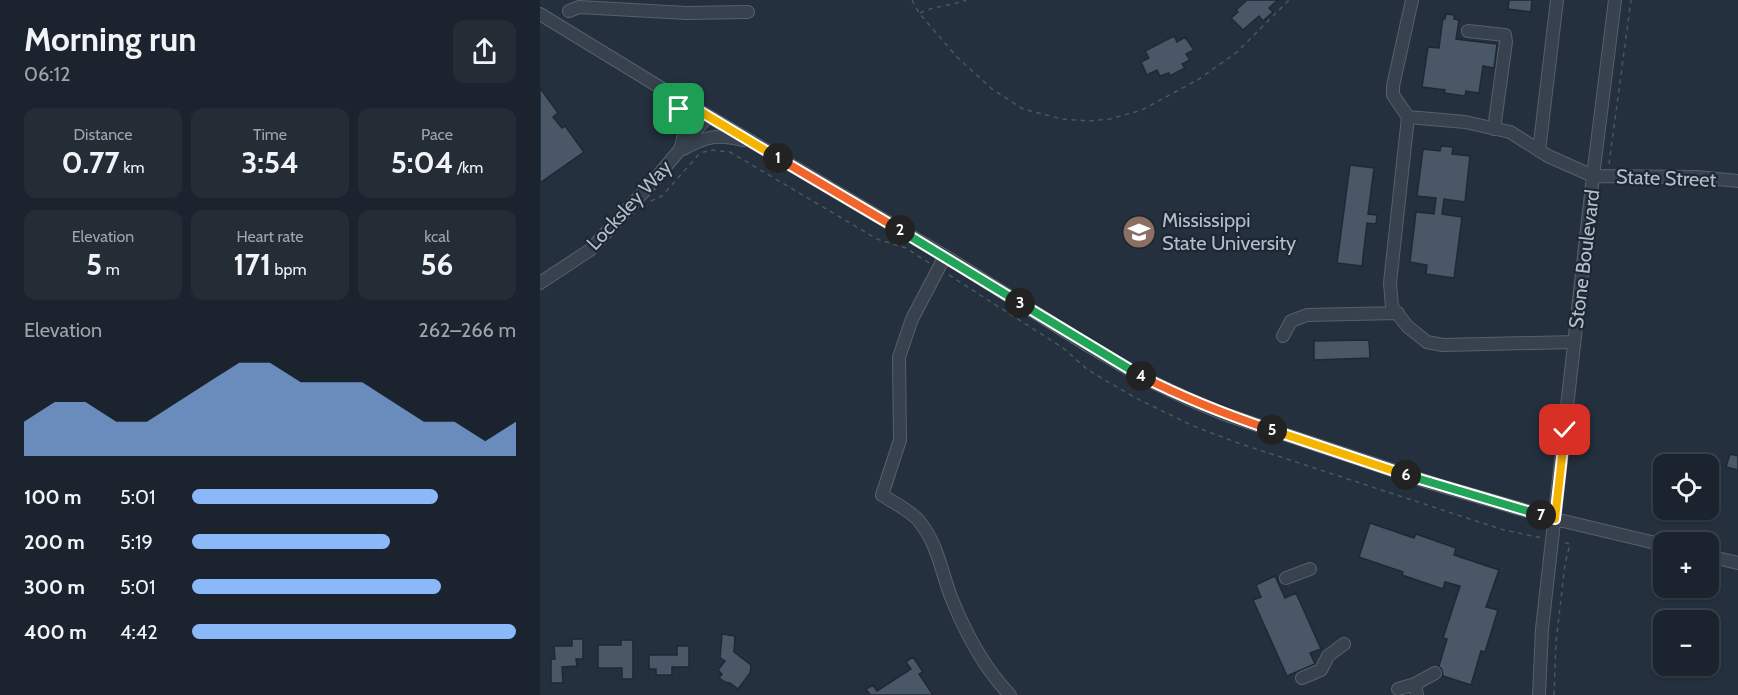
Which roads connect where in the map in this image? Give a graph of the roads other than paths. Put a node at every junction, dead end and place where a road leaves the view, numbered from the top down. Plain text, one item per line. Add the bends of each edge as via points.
1 (1412, 0) edge
2 (1557, 0) edge
3 (1615, 0) edge
4 (571, 5) edge
5 (748, 12) dead end
6 (540, 14) edge
7 (554, 23) junction
8 (1468, 31) dead end
9 (671, 94) junction
10 (708, 116) junction
11 (1408, 117) junction
12 (1494, 129) junction
13 (752, 142) junction
14 (679, 151) junction
15 (1539, 151) junction
16 (1593, 176) junction
17 (1738, 181) edge
18 (945, 256) junction
19 (540, 283) edge
20 (1398, 313) junction
21 (1283, 336) dead end
22 (1575, 342) junction
23 (1555, 519) junction
24 (1653, 542) edge
25 (1719, 559) edge
26 (1738, 563) edge
27 (1310, 569) dead end
28 (1286, 578) dead end
29 (1344, 644) dead end
30 (1435, 673) dead end
31 (1302, 678) dead end
32 (1398, 689) dead end
33 (1416, 690) edge
34 (1010, 695) edge
35 (1539, 695) edge

1 - 11 street via 1393,86 1393,95
2 - 15 street
3 - 16 street, Stone Boulevard
4 - 5 street via 686,13
4 - 7 street
6 - 7 street
7 - 9 street
8 - 12 street via 1505,34
9 - 10 street
9 - 14 street via 683,119 684,138
10 - 13 street
10 - 14 street, Locksley Way
11 - 12 street
11 - 20 street via 1390,283 1392,307
12 - 15 street via 1510,132
13 - 14 street via 717,135
13 - 18 street
14 - 19 street, Locksley Way via 590,250
15 - 16 street
16 - 17 street, State Street
16 - 22 street, Stone Boulevard
18 - 23 street via 1114,361 1186,398 1434,484
18 - 34 street via 912,319 900,357 900,440 882,495 918,520 934,544 961,621 989,669
20 - 21 street via 1307,315 1291,321
20 - 22 street via 1427,342 1443,345
22 - 23 street, Stone Boulevard
23 - 24 street
23 - 35 street, Stone Boulevard
25 - 26 street
27 - 28 street
29 - 31 street via 1328,656 1321,670
30 - 33 street
32 - 33 street

